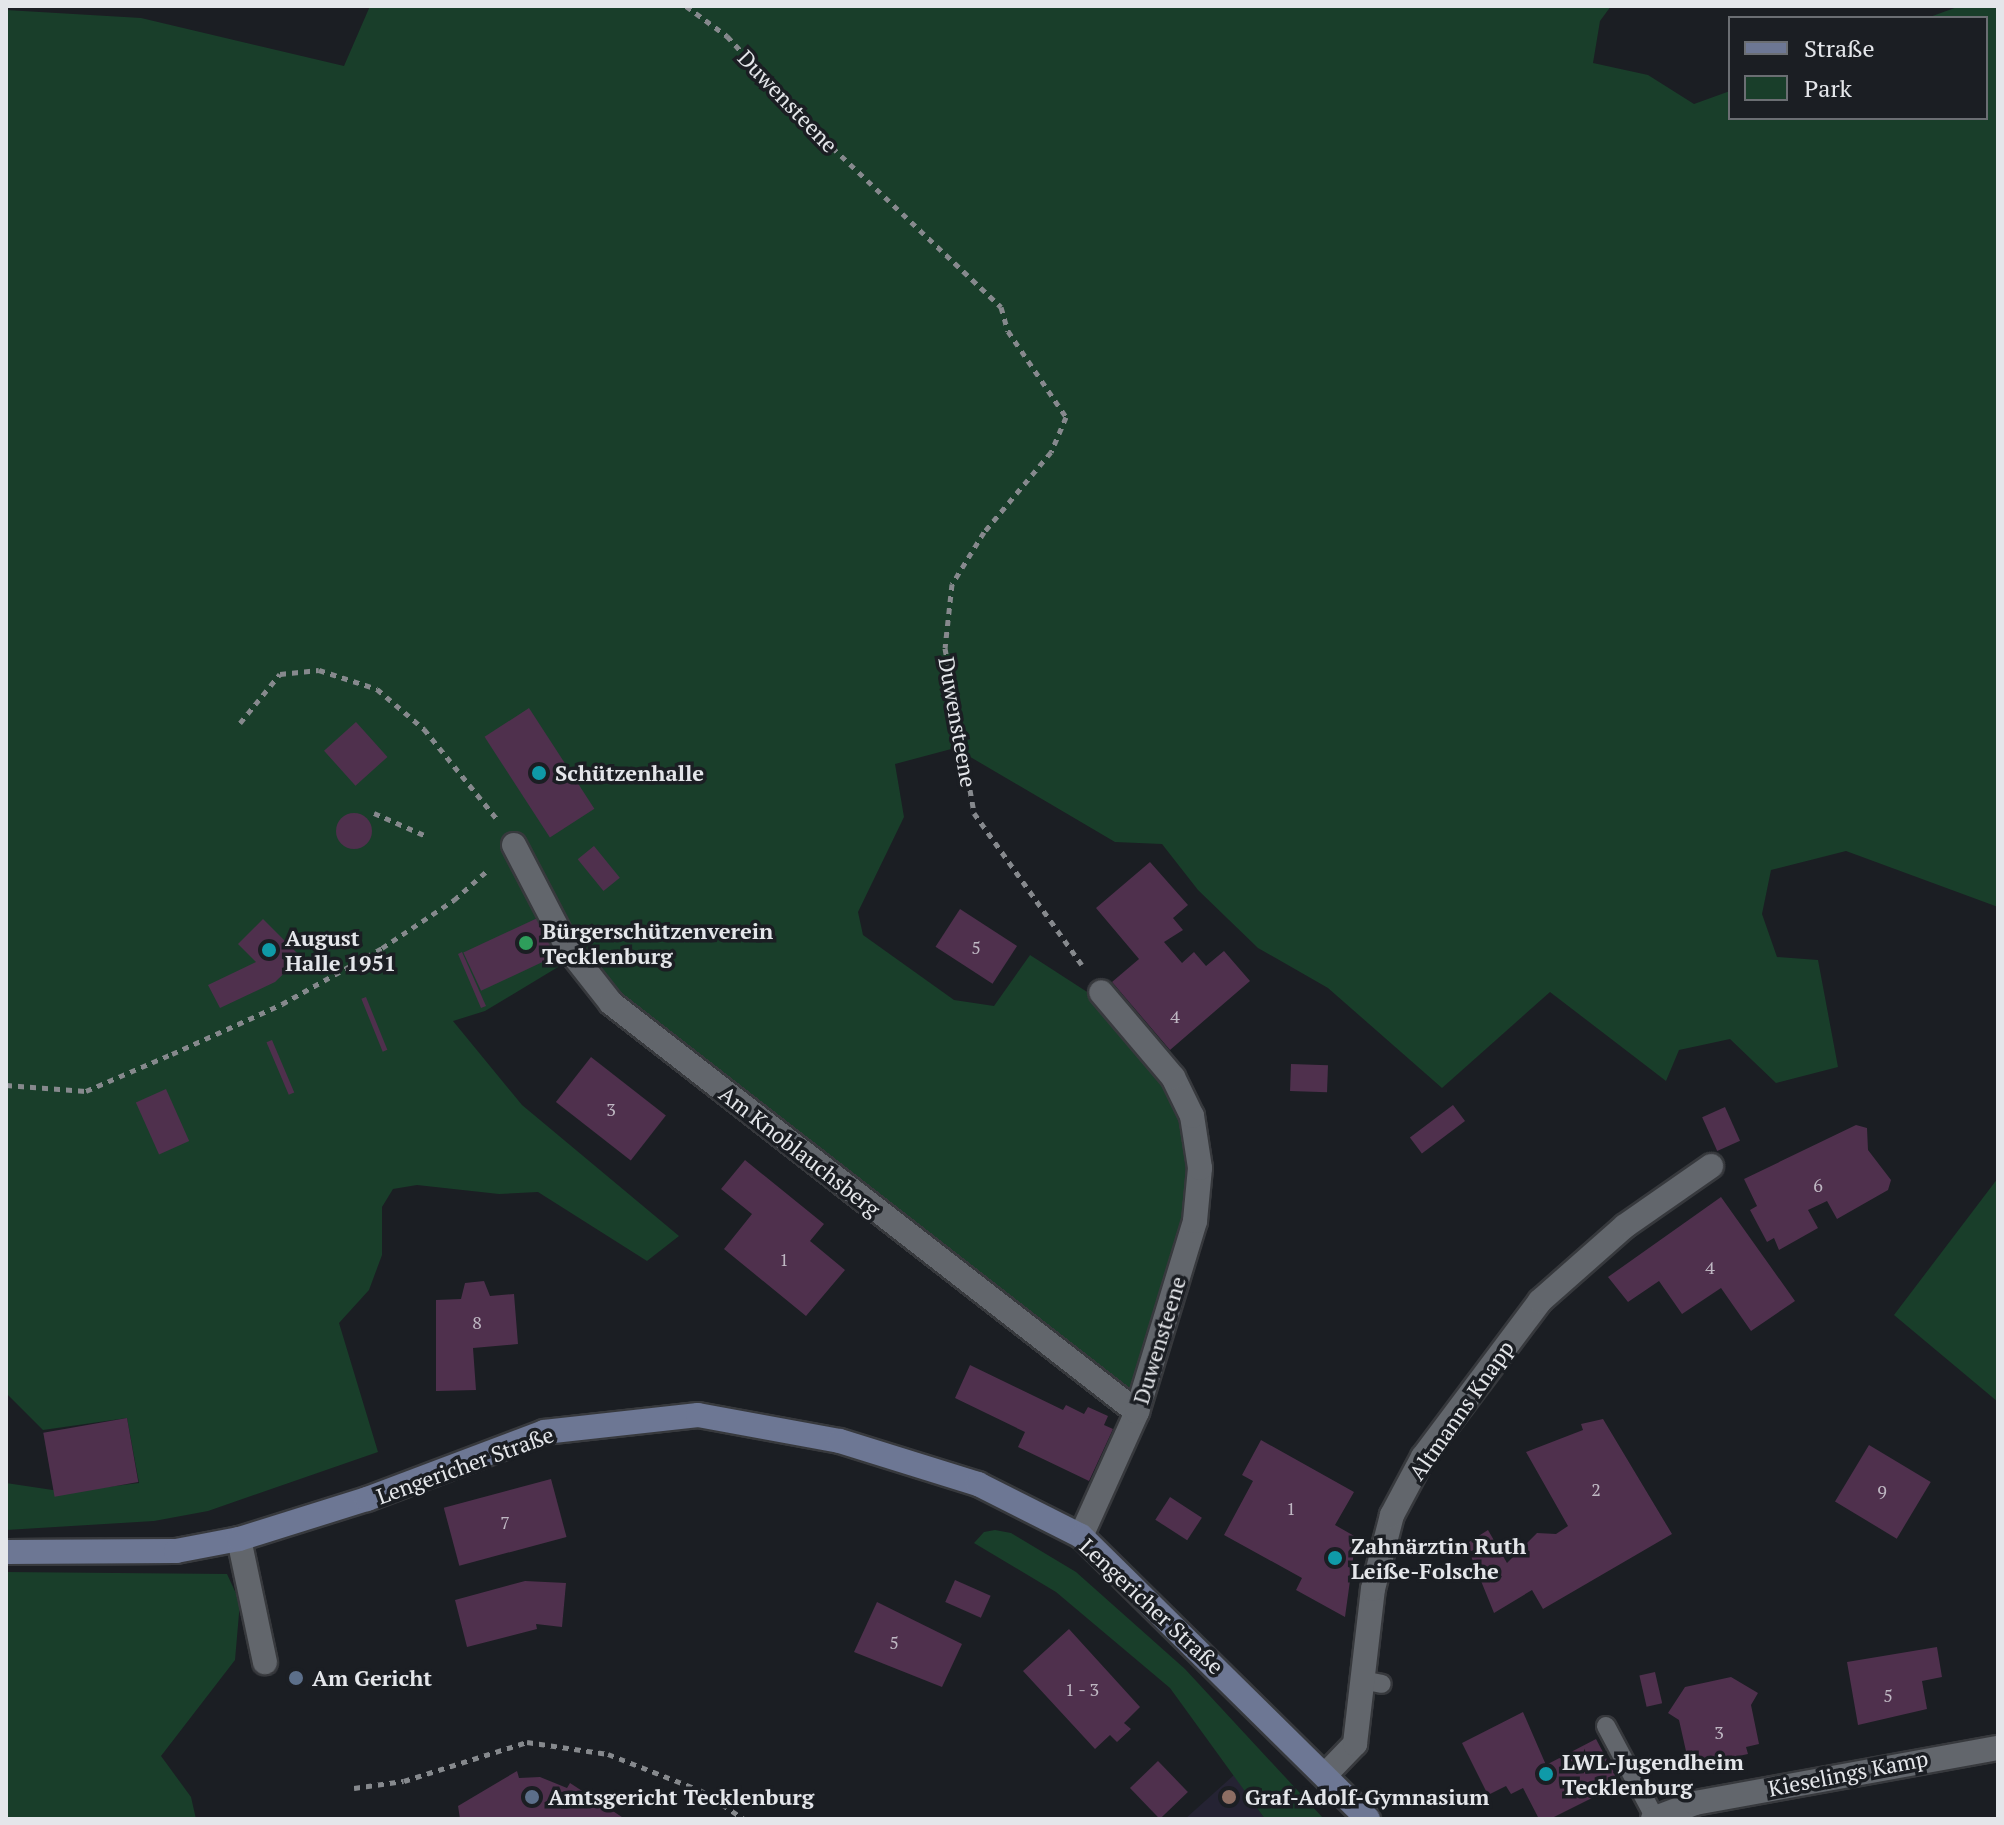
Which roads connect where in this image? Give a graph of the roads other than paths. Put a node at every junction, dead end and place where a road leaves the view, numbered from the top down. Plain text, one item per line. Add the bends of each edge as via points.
1 (514, 845) road end
2 (1101, 992) road end
3 (1711, 1166) dead end
4 (1137, 1412) junction
5 (1081, 1536) junction
6 (239, 1539) junction
7 (6, 1552) edge
8 (265, 1662) dead end
9 (1606, 1726) dead end
10 (1998, 1748) edge
11 (1326, 1774) junction
12 (1368, 1819) edge
13 (1654, 1819) edge

1 - 4 street, Am Knoblauchsberg via 567,947 611,1003
2 - 4 street, Duwensteene via 1173,1077 1192,1116 1200,1168 1195,1221
3 - 11 street, Altmanns Knapp via 1625,1226 1540,1301 1423,1457 1392,1515 1373,1589 1372,1682 1355,1744
4 - 5 street, Duwensteene
5 - 6 main road, Lengericher Straße via 978,1484 840,1441 698,1415 544,1432 367,1499
5 - 11 main road, Lengericher Straße
6 - 7 main road, Lengericher Straße via 176,1551
6 - 8 street
9 - 13 lane
10 - 13 street, Kieselings Kamp via 1695,1803
11 - 12 main road, Lengericher Straße

